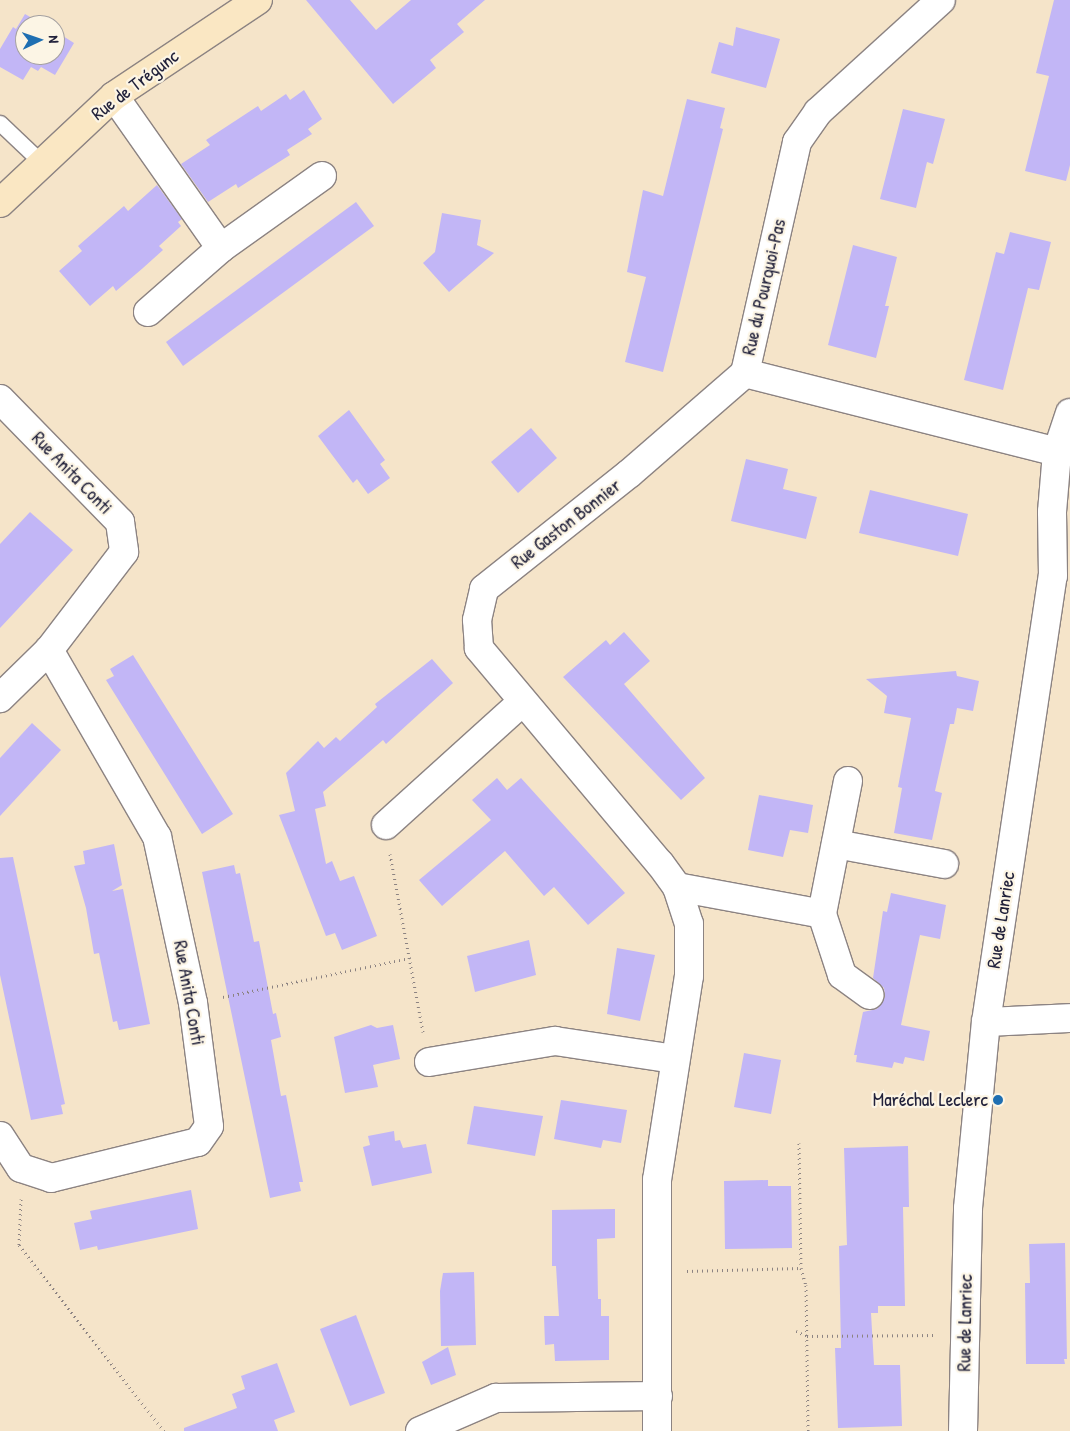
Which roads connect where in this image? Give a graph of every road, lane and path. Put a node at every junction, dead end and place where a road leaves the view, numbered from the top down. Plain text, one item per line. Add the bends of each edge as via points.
1 (258, 0) edge
2 (941, 0) edge
3 (114, 96) junction
4 (0, 123) edge
5 (42, 163) junction
6 (322, 176) dead end
7 (0, 203) edge
8 (221, 248) junction
9 (148, 312) dead end
10 (745, 373) junction
11 (0, 399) edge
12 (1070, 413) edge
13 (1057, 452) junction
14 (49, 650) junction
15 (0, 698) edge
16 (522, 702) junction
17 (848, 781) dead end
18 (386, 826) joint
19 (836, 844) junction
20 (944, 864) dead end
21 (677, 887) junction
22 (822, 914) junction
23 (409, 958) junction
24 (870, 995) dead end
25 (193, 1004) junction
26 (1070, 1018) edge
27 (986, 1022) junction
28 (674, 1059) junction
29 (429, 1062) joint
30 (0, 1136) edge
31 (800, 1143) dead end
32 (21, 1168) junction
33 (801, 1268) junction
34 (679, 1272) dead end
35 (796, 1331) dead end
36 (964, 1334) junction
37 (807, 1336) junction
38 (658, 1396) junction
39 (164, 1431) edge
40 (420, 1431) edge
41 (657, 1431) edge
42 (808, 1431) edge
43 (963, 1431) edge

1 - 3 main road, Rue de Trégunc
2 - 10 street, Rue du Pourquoi-Pas via 818,112 797,142
3 - 5 main road, Rue de Trégunc
3 - 8 street
4 - 5 lane
5 - 7 main road, Rue de Trégunc
6 - 8 street
8 - 9 street
10 - 13 street, Rue du Pourquoi-Pas
10 - 16 street, Rue Gaston Bonnier via 630,473 484,589 477,620 479,648
11 - 14 street, Rue Anita Conti via 120,522 124,552
12 - 13 street, Rue de Lanriec
13 - 27 street, Rue de Lanriec via 1052,512 1053,576
14 - 15 street, Rue Anita Conti
14 - 25 street, Rue Anita Conti via 157,837
16 - 18 street
16 - 21 street, Rue Gaston Bonnier
17 - 19 street
18 - 23 path
19 - 20 street
19 - 22 street
21 - 22 street
21 - 28 street, Rue Gaston Bonnier via 689,924 689,976
22 - 24 street via 842,975
23 - 25 path
23 - 29 path
25 - 32 street, Rue Anita Conti via 209,1126 198,1142 51,1178
26 - 27 street
27 - 36 street, Rue de Lanriec via 968,1208
28 - 29 street via 555,1041
28 - 38 street, Rue Gaston Bonnier via 656,1180
30 - 32 street
31 - 33 path
32 - 39 path via 19,1245
33 - 34 path
33 - 37 path via 806,1286
35 - 37 path
36 - 37 path
36 - 43 street, Rue de Lanriec
37 - 42 path
38 - 40 street via 496,1398
38 - 41 street, Rue Gaston Bonnier

